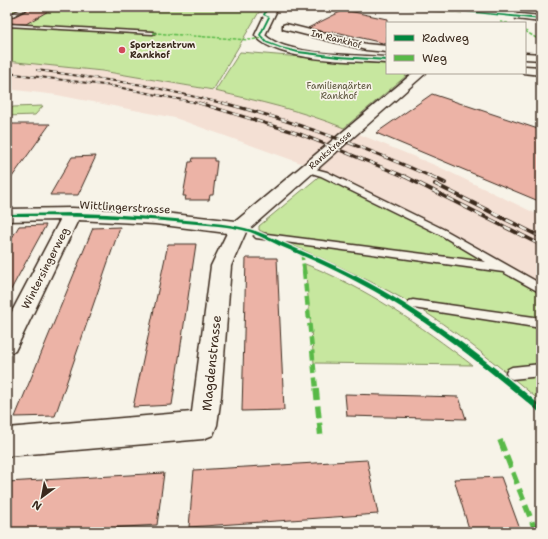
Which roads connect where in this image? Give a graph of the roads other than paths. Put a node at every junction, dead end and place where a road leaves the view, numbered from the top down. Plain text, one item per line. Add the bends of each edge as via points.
1 (28, 7) edge
2 (270, 7) edge
3 (7, 18) edge
4 (541, 20) edge
5 (524, 22) edge
6 (526, 24) edge
7 (7, 25) edge
8 (286, 27) dead end
9 (153, 33) dead end
10 (541, 34) edge
11 (386, 49) edge
12 (284, 50) junction
13 (386, 55) edge
14 (526, 56) edge
15 (541, 57) edge
16 (386, 60) edge
17 (526, 64) edge
18 (541, 65) edge
19 (526, 70) edge
20 (541, 71) edge
21 (419, 74) edge
22 (308, 169) junction
23 (72, 214) junction
24 (7, 215) edge
25 (250, 232) junction
26 (508, 269) junction
27 (541, 289) edge
28 (413, 304) dead end
29 (541, 323) edge
30 (7, 344) edge
31 (541, 370) edge
32 (512, 374) dead end
33 (7, 442) edge

1 - 3 lane
2 - 12 main road via 271,12 260,35 265,42
4 - 5 street via 519,17
6 - 10 street
7 - 9 lane
8 - 11 street, Im Rankhof via 366,47
12 - 13 main road
12 - 16 main road
14 - 15 street
17 - 18 main road
19 - 20 main road
21 - 22 street, Rankstrasse
22 - 25 street, Rankstrasse
22 - 26 lane via 324,174 442,232
23 - 24 street, Wittlingerstrasse
23 - 25 street, Wittlingerstrasse via 155,218
23 - 30 street, Wintersingerweg
25 - 26 lane
25 - 33 street, Magdenstrasse via 232,240 221,266 203,425
26 - 27 lane
28 - 29 lane
31 - 32 lane

